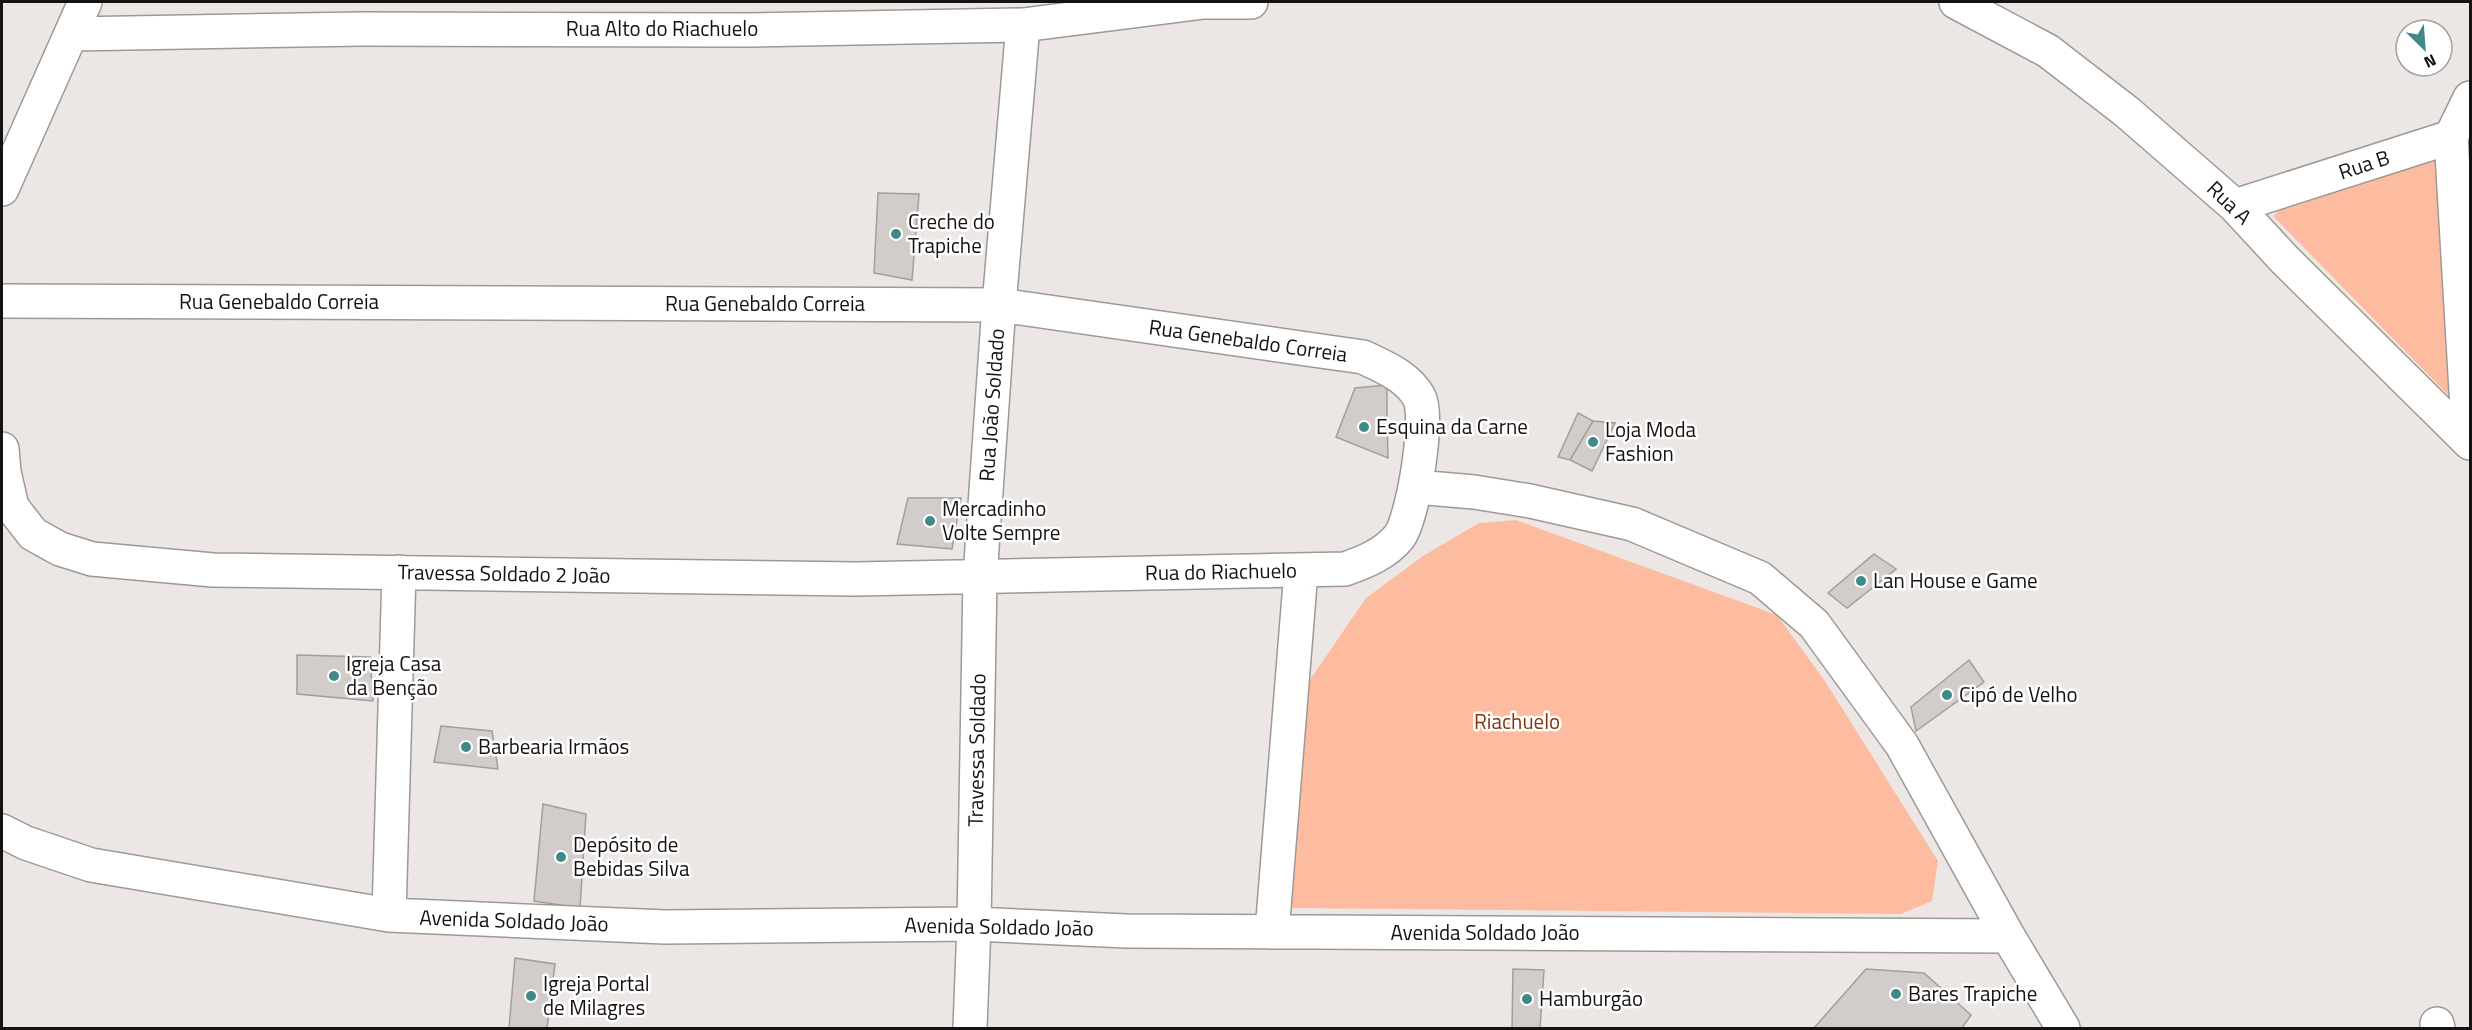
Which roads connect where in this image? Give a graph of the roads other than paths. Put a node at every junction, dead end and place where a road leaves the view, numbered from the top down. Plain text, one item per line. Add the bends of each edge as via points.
1 (85, 2) edge
2 (1251, 2) edge
3 (1956, 2) edge
4 (1023, 25) junction
5 (72, 34) junction
6 (2470, 98) edge
7 (2451, 137) junction
8 (2, 189) edge
9 (2235, 206) junction
10 (2, 301) edge
11 (999, 305) junction
12 (2470, 442) edge
13 (2, 449) edge
14 (1416, 487) junction
15 (1301, 571) junction
16 (399, 572) junction
17 (980, 577) junction
18 (2, 831) edge
19 (389, 915) junction
20 (975, 924) junction
21 (1272, 932) junction
22 (2008, 936) junction
23 (970, 1029) edge
24 (2063, 1029) edge

1 - 5 street
2 - 4 street, Rua Alto do Riachuelo via 1204,2
3 - 9 street, Rua A via 2048,51 2127,112
4 - 5 street, Rua Alto do Riachuelo
4 - 11 street, Rua João Soldado
5 - 8 street
6 - 7 street
7 - 9 street, Rua B
7 - 12 street
9 - 12 street, Rua A
10 - 11 street, Rua Genebaldo Correia
11 - 14 street, Rua Genebaldo Correia via 1364,357 1398,374 1420,398 1423,425
11 - 17 street, Rua João Soldado
13 - 16 street, Travessa Soldado 2 João via 12,507 33,534 60,549 93,559 213,570
14 - 15 street, Rua do Riachuelo via 1400,536 1373,559 1344,569
14 - 22 street via 1530,501 1632,524 1760,578 1814,624 1902,745
15 - 17 street, Rua do Riachuelo
15 - 21 street
16 - 17 street, Travessa Soldado 2 João via 856,579
16 - 19 street
17 - 20 street, Travessa Soldado
18 - 19 street, Avenida Soldado João via 91,865
19 - 20 street, Avenida Soldado João via 665,927
20 - 21 street, Avenida Soldado João
20 - 23 street, Travessa Soldado
21 - 22 street, Avenida Soldado João
22 - 24 street

